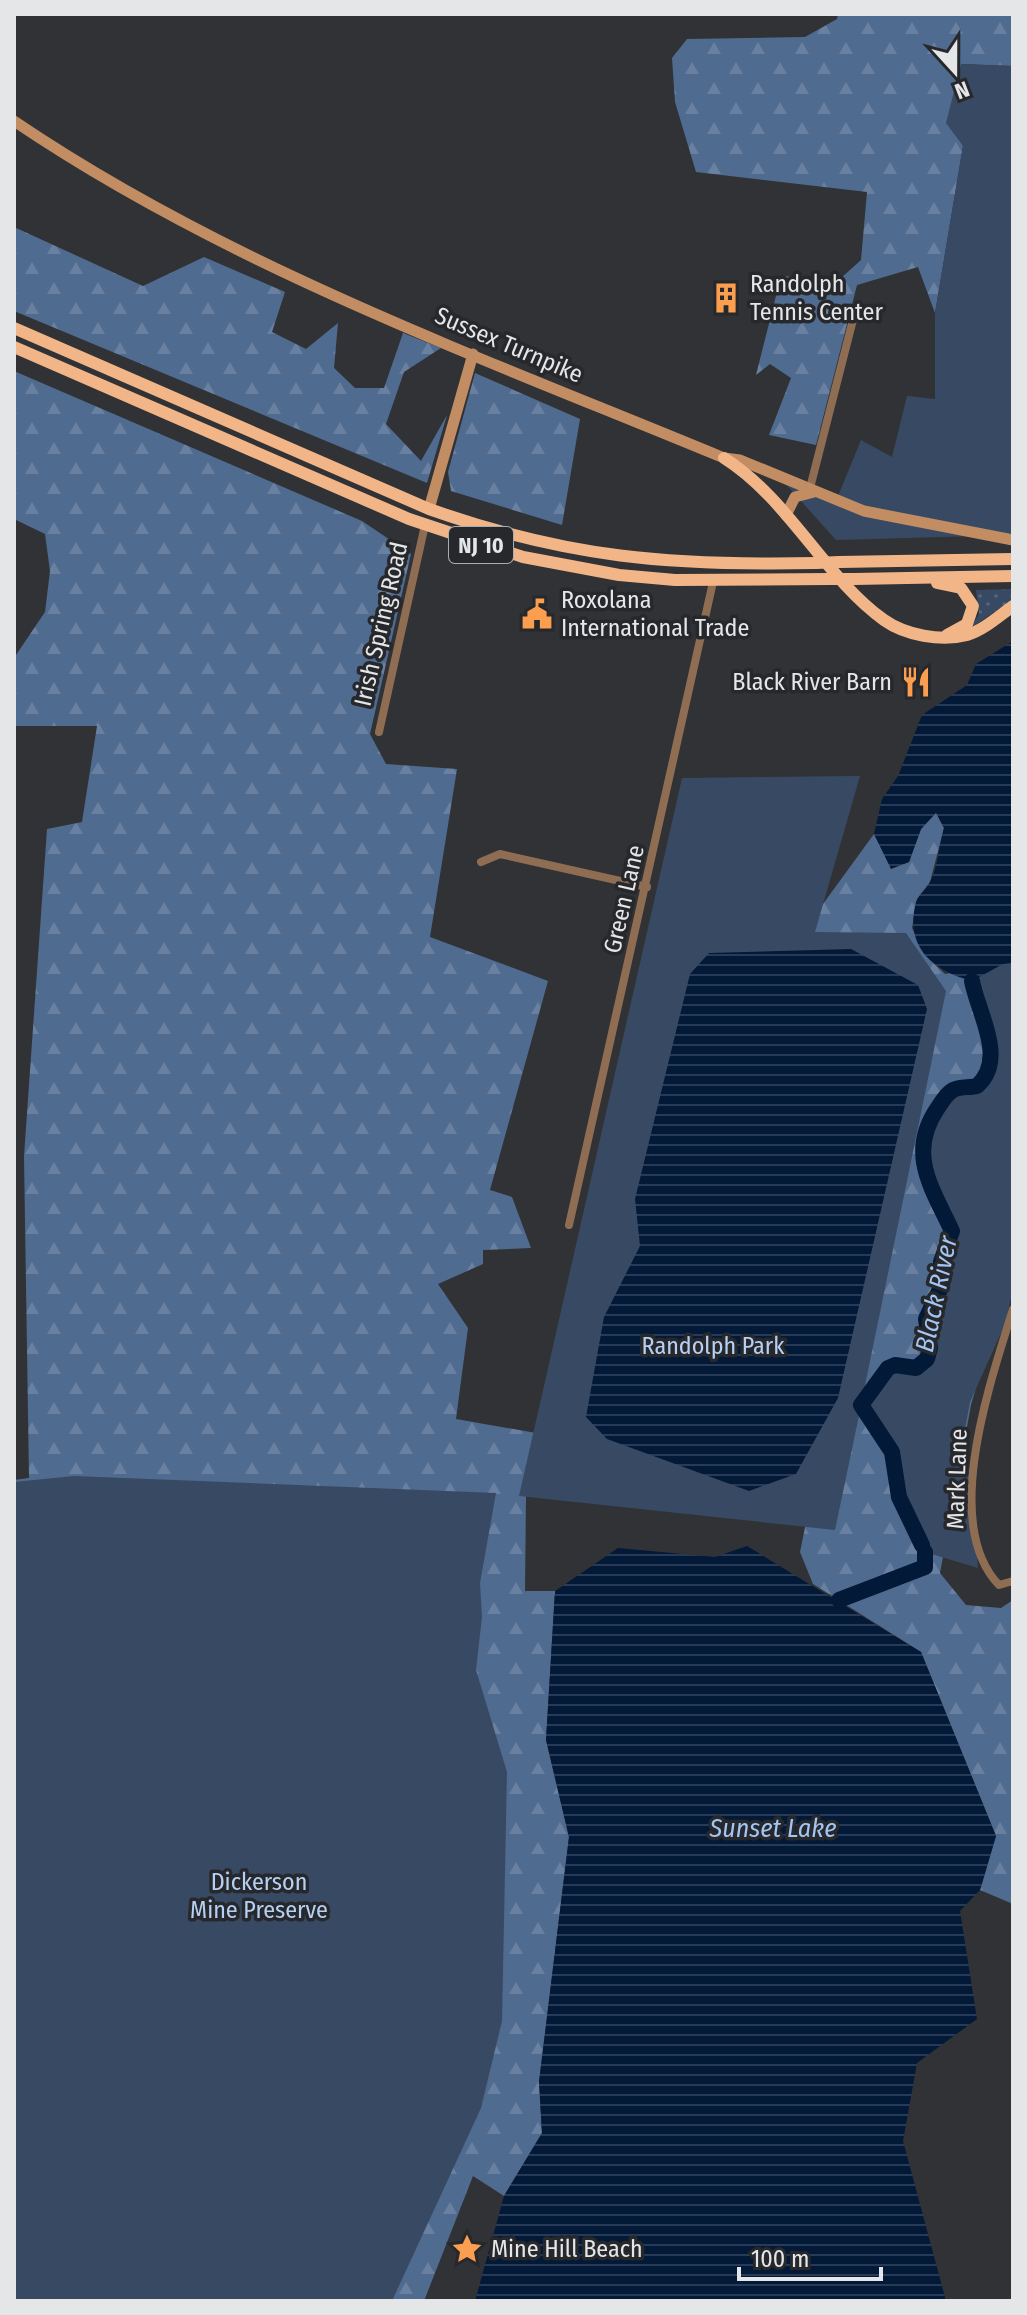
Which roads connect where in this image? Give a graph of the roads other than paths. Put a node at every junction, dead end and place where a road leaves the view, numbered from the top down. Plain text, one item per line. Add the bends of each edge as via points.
1 (14, 121) edge
2 (856, 308) dead end
3 (14, 328) edge
4 (14, 347) edge
5 (473, 354) junction
6 (724, 458) junction
7 (812, 490) junction
8 (429, 509) junction
9 (786, 515) junction
10 (425, 525) junction
11 (1013, 540) edge
12 (1013, 559) edge
13 (1013, 576) edge
14 (907, 578) junction
15 (713, 582) junction
16 (1013, 606) edge
17 (940, 636) junction
18 (379, 732) dead end
19 (481, 862) dead end
20 (647, 887) junction
21 (569, 1225) dead end
22 (1013, 1309) edge
23 (1013, 1581) edge

1 - 5 main road, Sussex Turnpike via 123,192 205,235
2 - 7 street
3 - 8 highway, NJ 10
4 - 10 highway, NJ 10
5 - 6 main road, Sussex Turnpike
5 - 8 main road
6 - 7 main road, Sussex Turnpike
6 - 9 highway
7 - 9 main road via 795,497
7 - 11 main road, Sussex Turnpike via 889,518
8 - 12 highway, NJ 10, bridge via 605,556 695,564
9 - 17 highway via 876,614 902,630
10 - 15 highway, NJ 10 via 556,565
10 - 18 street, Irish Spring Road
13 - 14 highway, NJ 10
14 - 15 highway, NJ 10, bridge
14 - 17 highway via 957,586 971,598 967,624
15 - 20 street, Green Lane
16 - 17 highway via 977,631
19 - 20 street via 500,854
20 - 21 street, Green Lane
22 - 23 street, Mark Lane via 978,1422 973,1501 976,1551 984,1569 999,1585

